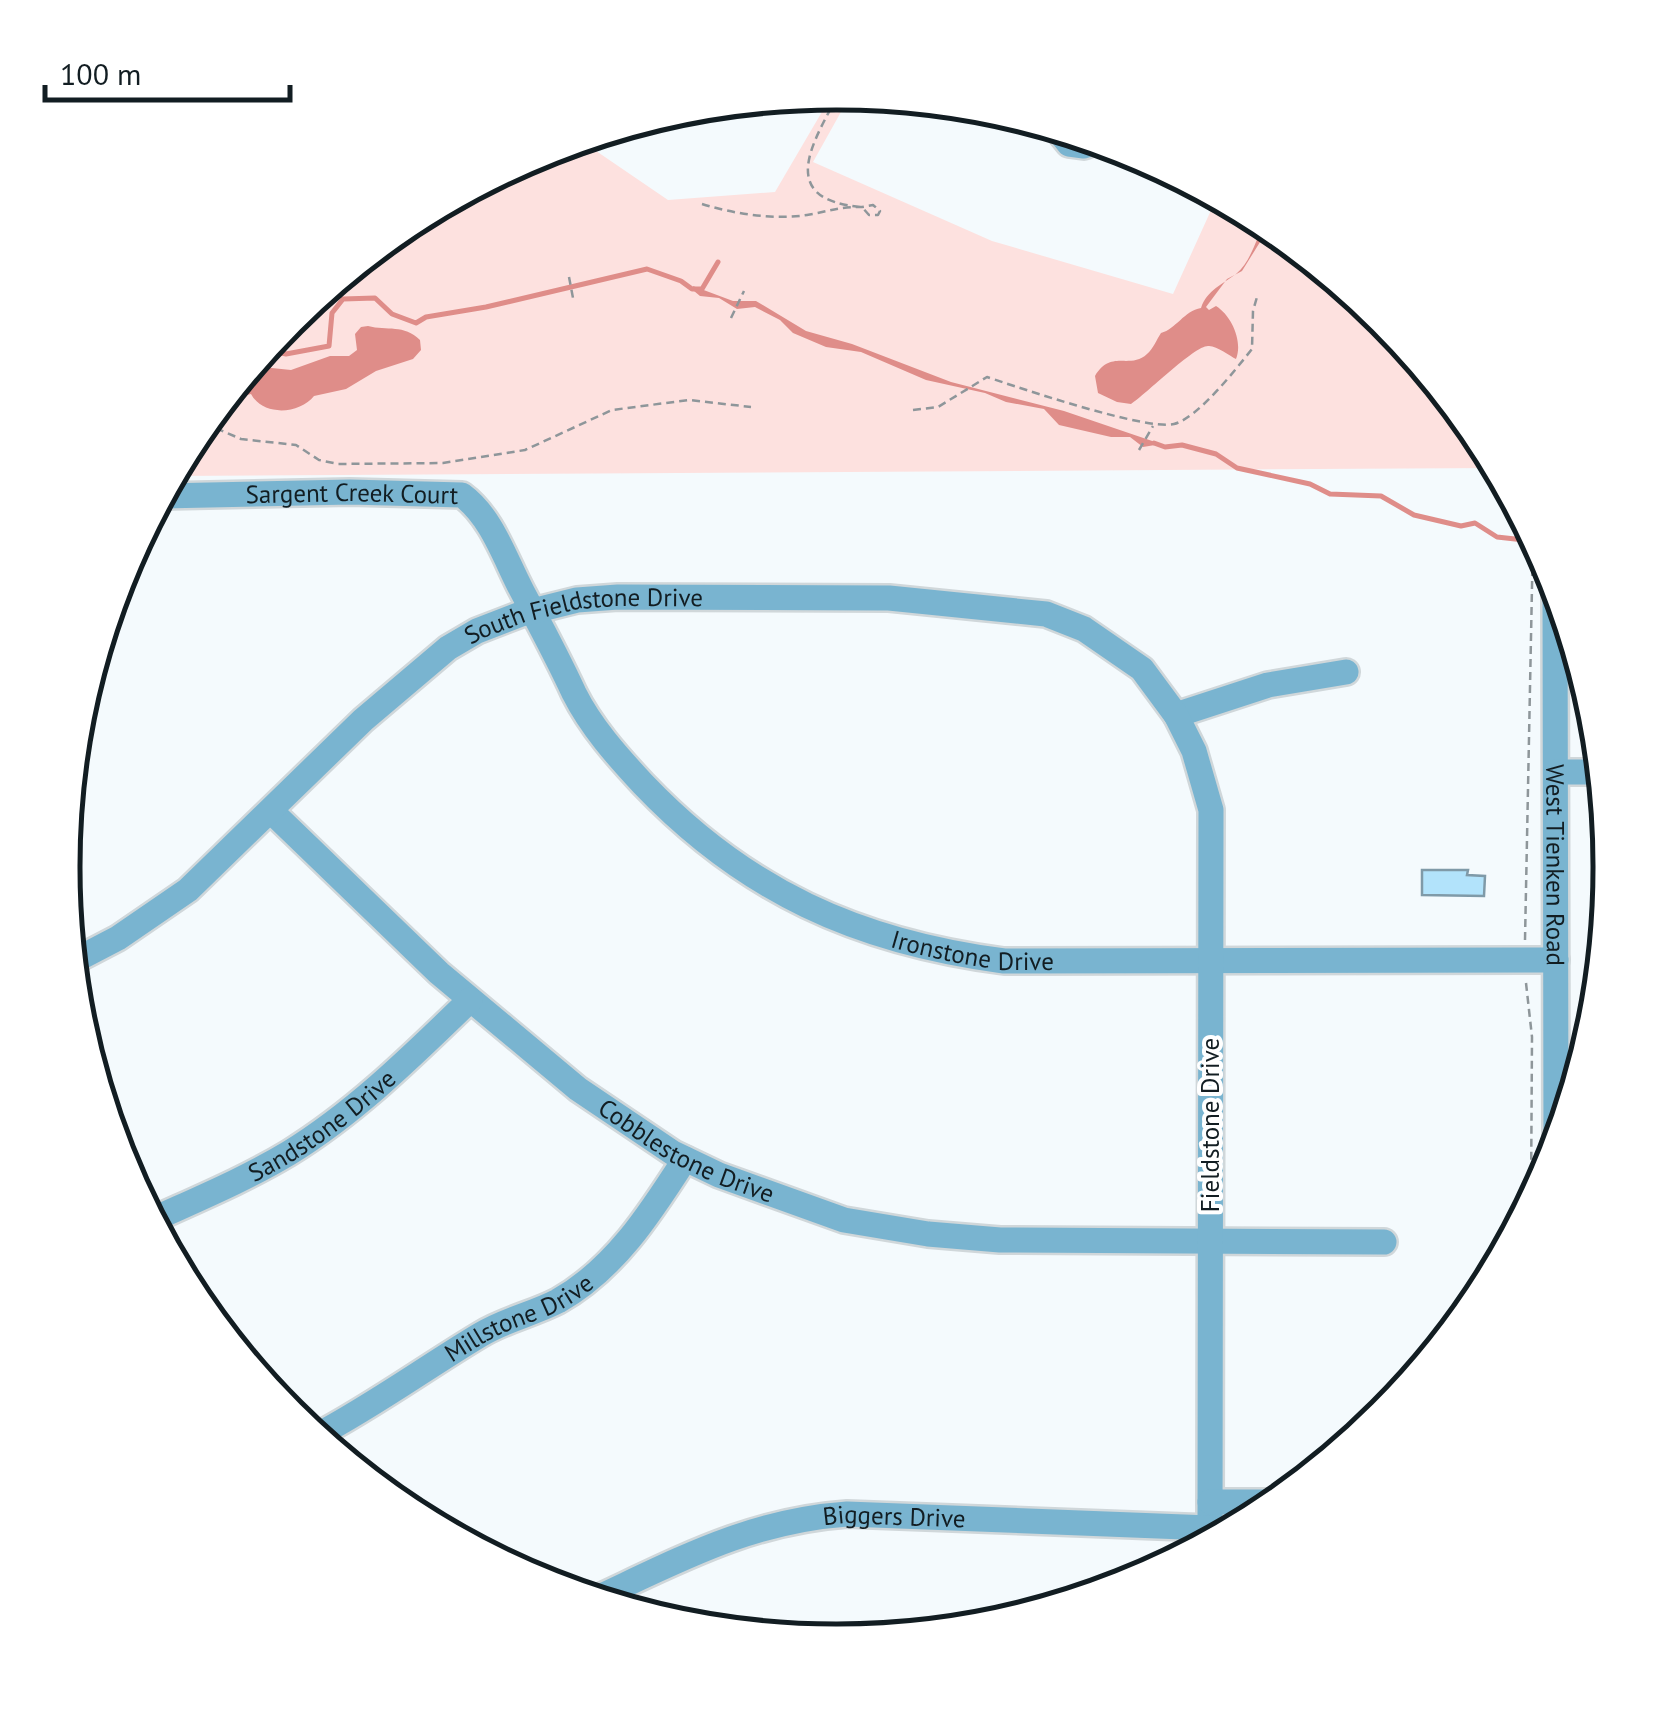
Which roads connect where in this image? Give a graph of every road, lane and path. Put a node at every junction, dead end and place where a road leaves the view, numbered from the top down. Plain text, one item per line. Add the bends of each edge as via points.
1 (830, 110) edge
2 (702, 204) dead end
3 (569, 277) dead end
4 (744, 291) dead end
5 (1257, 297) dead end
6 (572, 298) dead end
7 (730, 318) dead end
8 (751, 407) dead end
9 (914, 410) dead end
10 (1154, 424) junction
11 (219, 430) edge
12 (1139, 450) dead end
13 (177, 496) edge
14 (1532, 571) edge
15 (534, 612) junction
16 (1556, 634) edge
17 (1346, 672) dead end
18 (1176, 716) junction
19 (1556, 772) junction
20 (1587, 772) edge
21 (271, 811) junction
22 (85, 955) edge
23 (1556, 960) junction
24 (1525, 961) junction
25 (1210, 963) junction
26 (470, 1000) junction
27 (1556, 1100) edge
28 (685, 1158) junction
29 (1531, 1166) edge
30 (165, 1214) edge
31 (1210, 1240) junction
32 (1384, 1242) dead end
33 (330, 1428) edge
34 (1210, 1524) edge
35 (614, 1590) edge

1 - 2 path via 809,150 807,172 824,196 862,207 785,216 735,214
3 - 6 path
4 - 7 path
5 - 10 path via 1254,342 1236,368 1180,422
8 - 11 path via 690,400 612,410 525,450 443,463 338,464 296,445 241,440
9 - 10 path via 938,407 987,376
10 - 12 path
13 - 15 street, Sargent Creek Court via 462,495 475,505
14 - 24 path
15 - 18 street, South Fieldstone Drive via 618,596 784,595 1046,614 1084,629 1142,669
15 - 21 street, South Fieldstone Drive via 477,631 421,669
15 - 25 street, Ironstone Drive via 580,704 615,754 694,835 802,906 904,942 1004,962
16 - 19 street, West Tienken Road
17 - 18 street via 1268,685
18 - 25 street, Fieldstone Drive via 1211,810
19 - 20 street
19 - 23 street, West Tienken Road
21 - 22 street, South Fieldstone Drive via 188,890
21 - 26 street, Cobblestone Drive
23 - 24 street, Ironstone Drive
23 - 27 street, West Tienken Road
24 - 25 street, Ironstone Drive
24 - 29 path
25 - 31 street, Fieldstone Drive
26 - 28 street, Cobblestone Drive via 578,1089
26 - 30 street, Sandstone Drive via 331,1125 253,1174
28 - 31 street, Cobblestone Drive via 844,1220 928,1234
28 - 33 street, Millstone Drive via 647,1218 584,1284 485,1331
31 - 32 street, Cobblestone Drive
31 - 34 street, Fieldstone Drive
34 - 35 street, Biggers Drive via 814,1516 706,1545

